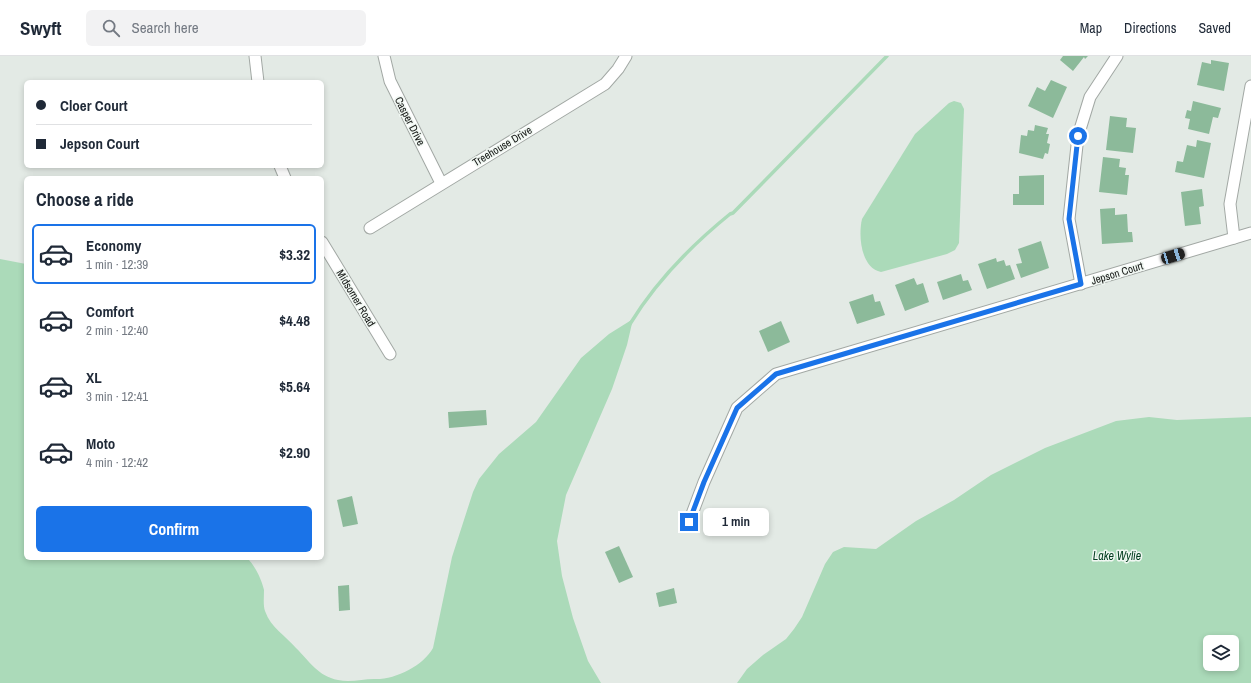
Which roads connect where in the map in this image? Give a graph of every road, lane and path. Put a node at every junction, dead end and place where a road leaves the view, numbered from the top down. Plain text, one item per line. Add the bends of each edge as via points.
1 (255, 56) edge
2 (384, 56) edge
3 (626, 56) edge
4 (1117, 56) edge
5 (258, 80) edge
6 (1251, 86) edge
7 (441, 183) junction
8 (370, 228) dead end
9 (1251, 233) edge
10 (1234, 238) junction
11 (324, 245) edge
12 (1081, 284) junction
13 (390, 354) dead end
14 (689, 522) dead end

1 - 5 street
2 - 7 street, Casper Drive via 390,81
3 - 7 street, Treehouse Drive via 605,84
4 - 12 street via 1090,97 1078,136 1069,219
6 - 10 street via 1230,204
7 - 8 street, Treehouse Drive
9 - 10 street, Jepson Court
10 - 12 street, Jepson Court
11 - 13 street, Midsomer Road
12 - 14 street, Jepson Court via 776,374 737,408

